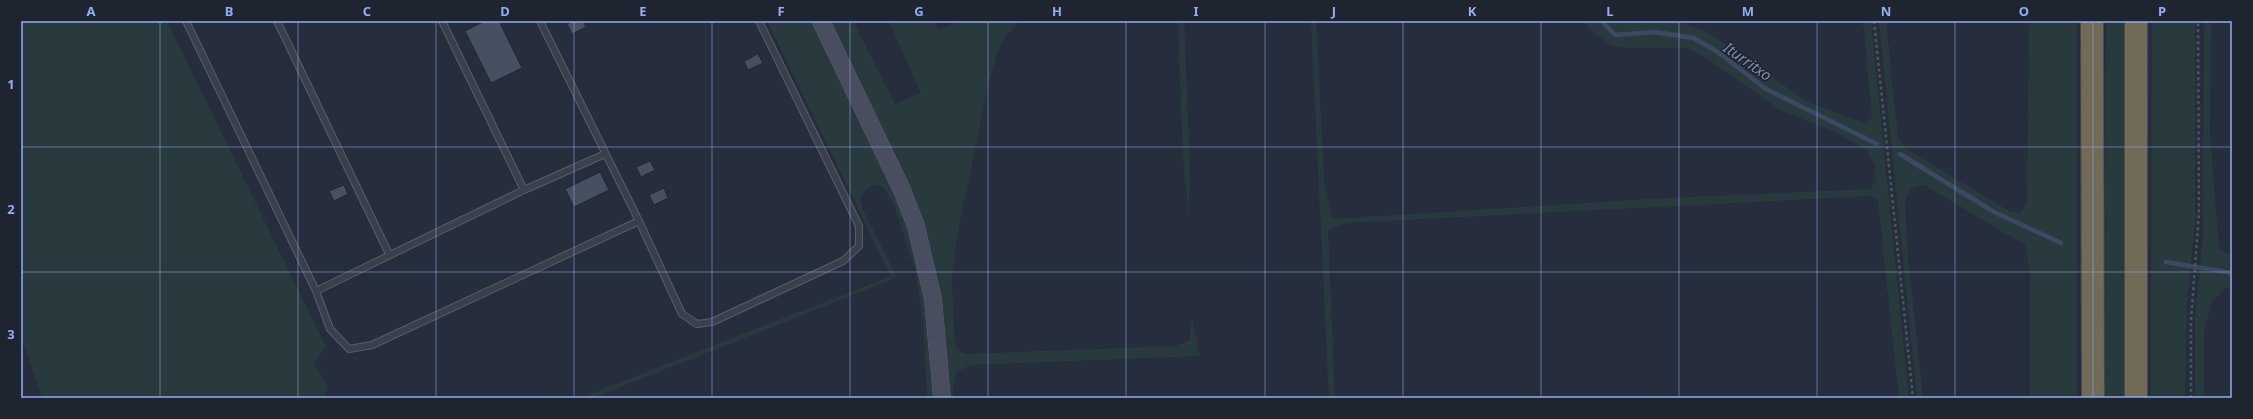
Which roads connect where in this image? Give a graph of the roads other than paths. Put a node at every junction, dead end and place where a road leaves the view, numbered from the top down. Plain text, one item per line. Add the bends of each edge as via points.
1 (186, 21) edge
2 (277, 21) edge
3 (442, 21) edge
4 (540, 21) edge
5 (758, 21) edge
6 (821, 21) edge
7 (2092, 21) edge
8 (2136, 21) edge
9 (605, 154) junction
10 (524, 190) junction
11 (639, 221) junction
12 (389, 254) junction
13 (316, 291) junction
14 (942, 398) edge
15 (2093, 398) edge
16 (2136, 398) edge

1 - 13 lane
2 - 12 lane
3 - 10 lane
4 - 9 lane
5 - 11 lane via 859,226 858,246 843,261 712,322 697,324 682,314
6 - 14 street via 902,190 916,226 926,263 938,334
7 - 15 highway
8 - 16 highway
9 - 10 lane
9 - 11 lane
10 - 12 lane
11 - 13 lane via 372,345 349,349 330,329
12 - 13 lane

